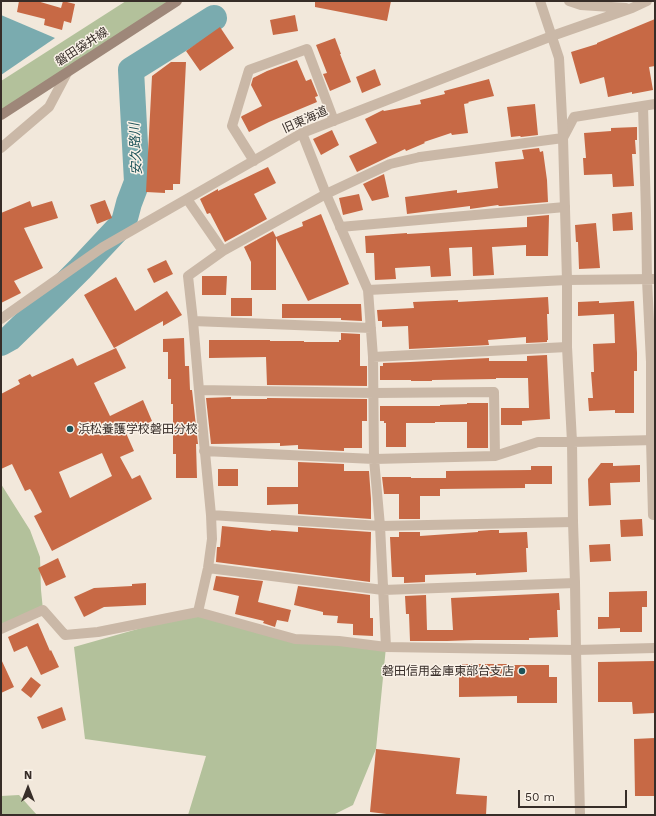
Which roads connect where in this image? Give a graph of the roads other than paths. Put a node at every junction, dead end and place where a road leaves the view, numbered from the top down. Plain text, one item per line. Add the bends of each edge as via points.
1 (177, 1) edge
2 (540, 1) edge
3 (569, 1) edge
4 (647, 1) edge
5 (632, 8) junction
6 (552, 36) junction
7 (68, 71) junction
8 (655, 104) edge
9 (643, 106) junction
10 (1, 115) edge
11 (334, 121) junction
12 (302, 133) junction
13 (563, 138) junction
14 (1, 148) edge
15 (644, 150) junction
16 (655, 150) edge
17 (254, 161) junction
18 (326, 194) junction
19 (187, 199) junction
20 (565, 207) junction
21 (651, 213) edge
22 (340, 227) junction
23 (223, 251) junction
24 (651, 279) edge
25 (567, 280) junction
26 (368, 290) junction
27 (1, 319) edge
28 (193, 321) junction
29 (371, 328) junction
30 (567, 347) junction
31 (373, 357) junction
32 (653, 362) edge
33 (198, 390) junction
34 (374, 393) junction
35 (653, 440) edge
36 (572, 442) junction
37 (204, 450) junction
38 (495, 456) junction
39 (374, 459) junction
40 (211, 515) junction
41 (655, 515) edge
42 (573, 522) junction
43 (380, 526) junction
44 (208, 568) junction
45 (575, 583) junction
46 (383, 590) junction
47 (198, 612) junction
48 (1, 629) edge
49 (386, 647) junction
50 (655, 648) edge
51 (576, 650) junction
52 (580, 815) edge

1 - 7 main road, 磐田袋井線
2 - 6 street
3 - 5 street via 581,6
4 - 5 street, 旧東海道
5 - 6 street, 旧東海道
6 - 11 street, 旧東海道
6 - 13 street via 559,58
7 - 10 main road, 磐田袋井線
7 - 14 street via 49,107
8 - 9 street
9 - 13 street via 574,117
9 - 15 street
11 - 12 street, 旧東海道
11 - 17 street via 307,49 249,70 232,126
12 - 17 street, 旧東海道
12 - 18 street
13 - 18 street via 420,157 390,164
13 - 20 street
15 - 16 street
15 - 21 street
17 - 19 street, 旧東海道
18 - 22 street
18 - 23 street
19 - 23 street
19 - 27 street, 旧東海道 via 103,248
20 - 22 street
20 - 25 street
21 - 24 street
22 - 26 street
23 - 28 street via 188,276
24 - 25 street
24 - 32 street
25 - 26 street
25 - 30 street
26 - 29 street
28 - 29 street
28 - 33 street
29 - 31 street
30 - 31 street
30 - 36 street
31 - 34 street
32 - 35 street
33 - 34 street
33 - 37 street
34 - 38 street via 494,392
34 - 39 street
35 - 36 street
35 - 41 street
36 - 38 street via 538,442
36 - 42 street
37 - 39 street
37 - 40 street
38 - 39 street
39 - 43 street
40 - 43 street
40 - 44 street via 212,539
42 - 43 street
42 - 45 street
43 - 46 street
44 - 46 street
44 - 47 street
45 - 46 street
45 - 51 street
46 - 49 street
47 - 48 street via 98,632 65,635 43,610
47 - 49 street via 295,639
49 - 51 street
50 - 51 street
51 - 52 street

